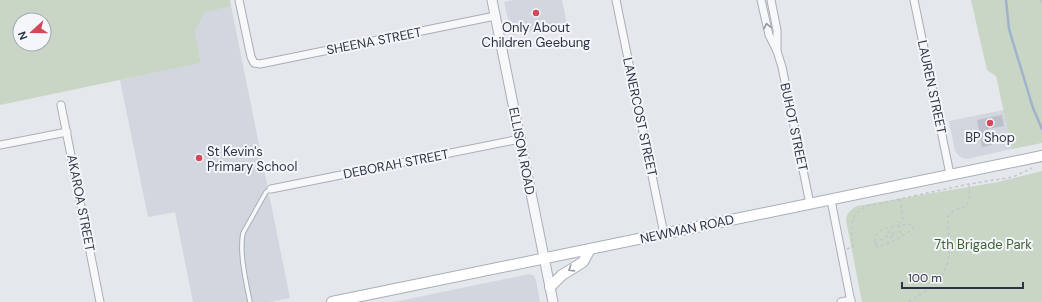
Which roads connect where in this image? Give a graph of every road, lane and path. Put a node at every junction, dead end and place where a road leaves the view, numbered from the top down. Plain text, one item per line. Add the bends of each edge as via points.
1 (239, 0) edge
2 (492, 0) edge
3 (616, 0) edge
4 (761, 0) edge
5 (771, 0) edge
6 (914, 0) edge
7 (1041, 0) edge
8 (1042, 5) edge
9 (495, 16) junction
10 (777, 51) junction
11 (61, 104) dead end
12 (66, 132) junction
13 (520, 139) junction
14 (0, 145) edge
15 (1042, 156) edge
16 (1032, 163) junction
17 (950, 174) junction
18 (969, 184) junction
19 (271, 189) joint
20 (900, 199) junction
21 (831, 200) junction
22 (810, 204) junction
23 (898, 226) junction
24 (886, 228) junction
25 (900, 231) junction
26 (888, 232) junction
27 (664, 234) junction
28 (892, 234) junction
29 (887, 236) junction
30 (902, 236) junction
31 (875, 244) junction
32 (848, 248) dead end
33 (590, 249) junction
34 (544, 258) junction
35 (550, 287) junction
36 (851, 301) edge
37 (100, 302) edge
38 (250, 302) edge
39 (332, 302) edge
40 (553, 302) edge
41 (841, 302) edge
42 (909, 302) edge

1 - 9 street, SHEENA STREET via 251,57 254,63 260,64
2 - 9 street, ELLISON ROAD
3 - 27 street, LANERCOST STREET
10 -> 4 street, BUHOT STREET via 768,35
5 - 10 street, BUHOT STREET via 777,30
6 - 17 street, LAUREN STREET
7 - 8 path
9 - 13 street, ELLISON ROAD
10 - 22 street, BUHOT STREET
11 - 12 street, AKAROA STREET
12 - 14 street
12 - 37 street, AKAROA STREET
13 - 19 street, DEBORAH STREET
13 - 34 street, ELLISON ROAD
15 - 16 main road, NEWMAN ROAD
16 - 17 main road, NEWMAN ROAD
16 - 18 path via 1013,177
17 - 21 main road, NEWMAN ROAD
18 - 20 path
18 - 42 path via 967,206 953,211 948,217 947,267 936,283
19 - 38 lane via 266,192 243,233 243,266
20 - 23 path via 903,220
20 - 32 path via 867,206 858,212 851,226 853,247
21 - 22 main road, NEWMAN ROAD
21 - 36 street
22 - 27 main road, NEWMAN ROAD
23 - 24 path
23 - 25 path
23 - 30 path via 912,226 912,231
24 - 26 path
24 - 31 path via 880,231
25 - 28 path
25 - 30 path
26 - 28 path
26 - 29 path
27 - 33 main road, NEWMAN ROAD
28 - 29 path via 891,237
29 - 31 path
30 - 31 path via 878,247
33 - 34 main road, NEWMAN ROAD
33 -> 35 main road via 583,262 562,275
34 - 35 street, ELLISON ROAD
34 - 39 main road, NEWMAN ROAD
35 - 40 street, ELLISON ROAD
36 - 41 street

